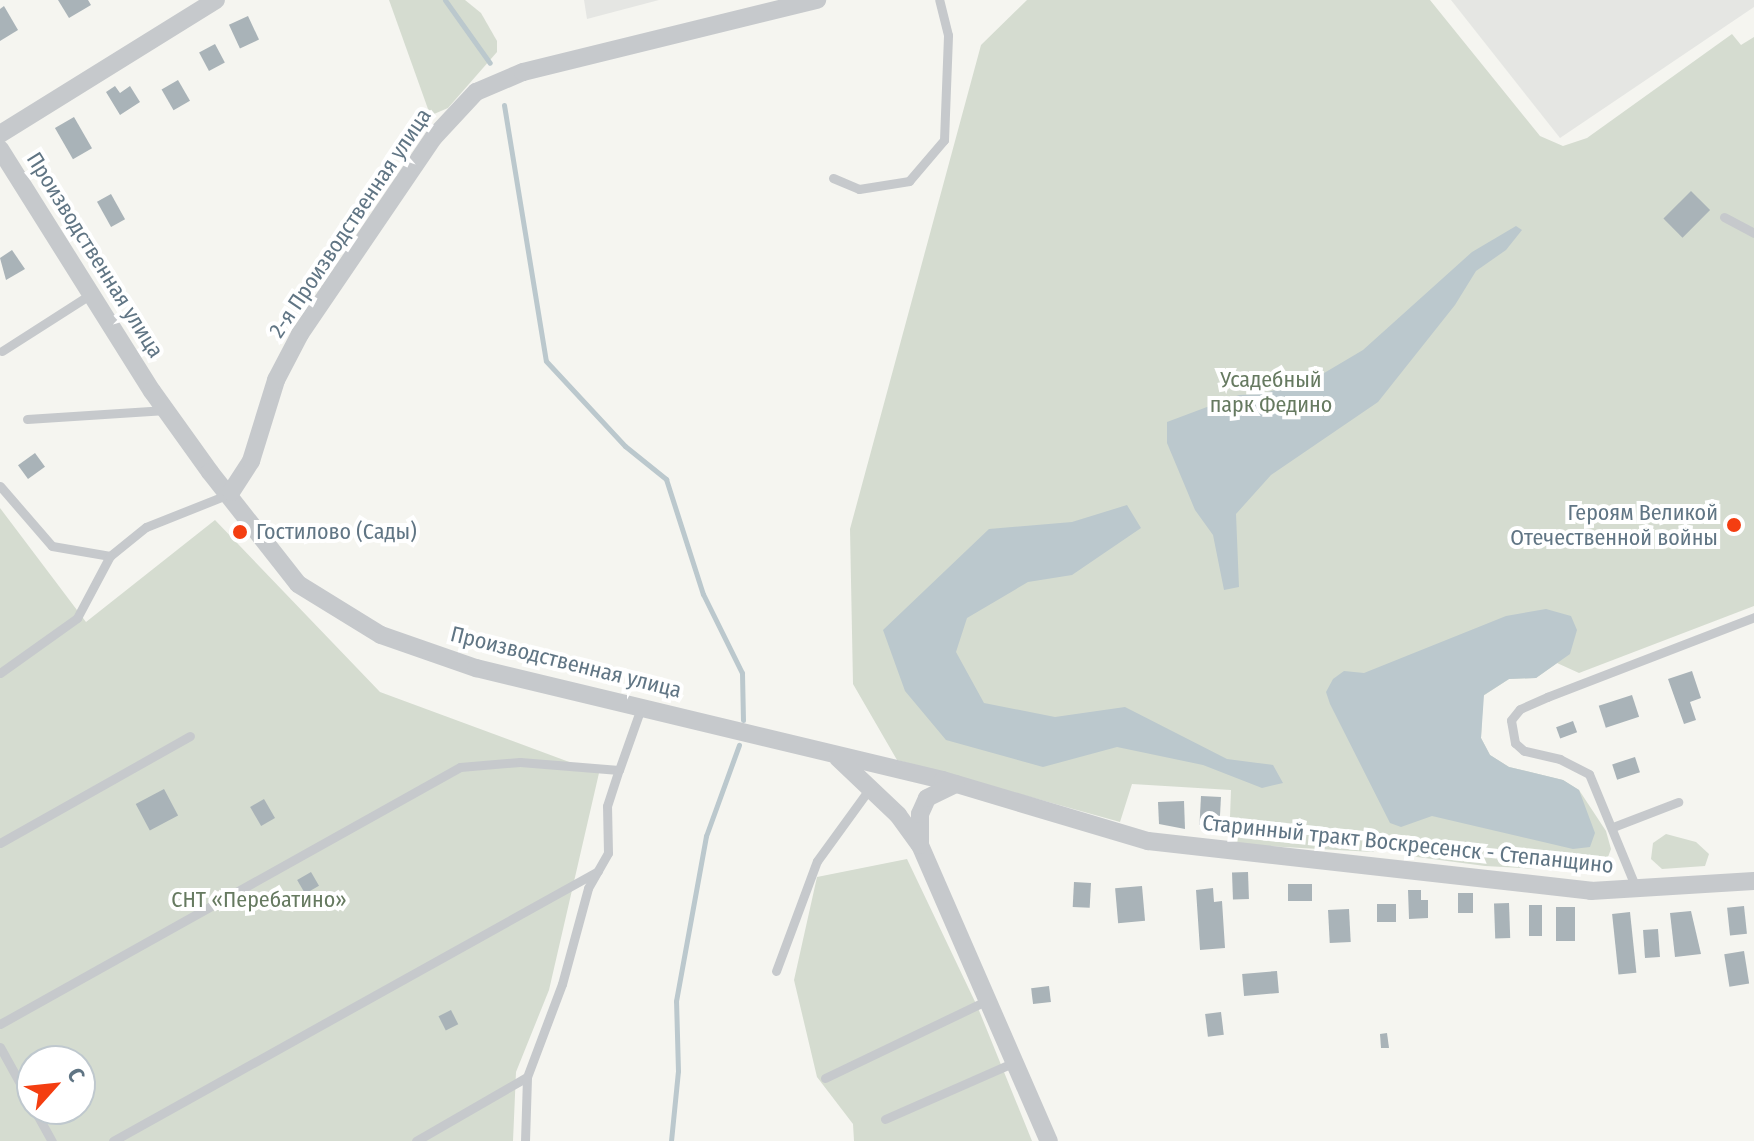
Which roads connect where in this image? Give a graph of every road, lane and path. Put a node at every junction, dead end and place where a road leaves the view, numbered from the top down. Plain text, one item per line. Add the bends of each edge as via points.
1 (216, 0) edge
2 (817, 0) edge
3 (939, 0) edge
4 (0, 134) edge
5 (0, 149) edge
6 (833, 178) dead end
7 (1724, 217) dead end
8 (1754, 233) edge
9 (91, 294) junction
10 (2, 351) dead end
11 (166, 410) junction
12 (27, 419) dead end
13 (1, 489) edge
14 (231, 492) junction
15 (110, 556) junction
16 (1754, 617) edge
17 (0, 673) edge
18 (642, 705) junction
19 (190, 736) dead end
20 (836, 756) junction
21 (619, 770) junction
22 (956, 784) junction
23 (870, 788) junction
24 (1678, 802) dead end
25 (1613, 827) junction
26 (0, 843) edge
27 (920, 845) junction
28 (598, 871) junction
29 (1754, 881) edge
30 (1637, 891) junction
31 (776, 971) dead end
32 (988, 1000) junction
33 (0, 1024) edge
34 (0, 1047) edge
35 (1015, 1062) junction
36 (16, 1076) edge
37 (527, 1077) junction
38 (825, 1078) dead end
39 (885, 1119) dead end
40 (113, 1141) edge
41 (416, 1141) edge
42 (525, 1141) edge
43 (1049, 1141) edge

1 - 4 street
2 - 14 street, 2-я Производственная улица via 523,72 476,92 434,137 300,334 276,380 251,461
3 - 6 lane via 948,35 944,140 909,181 859,189
5 - 9 street, Производственная улица
7 - 8 lane
9 - 10 lane
9 - 11 street, Производственная улица
11 - 12 lane
11 - 14 street, Производственная улица
13 - 15 lane via 52,546
14 - 15 lane via 146,527
14 - 18 street, Производственная улица via 298,584 381,635 476,668
15 - 17 lane via 77,618
16 - 25 lane via 1547,697 1520,709 1511,720 1515,743 1524,751 1579,765 1589,774
18 - 20 street, Производственная улица
18 - 21 lane
19 - 26 lane
20 - 22 street, Производственная улица
20 - 23 street
21 - 28 lane via 607,806 608,853
21 - 33 lane via 520,762 460,767
22 - 27 street via 927,798 920,814
22 - 30 street, Старинный тракт Воскресенск - Степанщино via 1179,844 1508,883
23 - 27 street
23 - 31 lane via 817,861
24 - 25 lane
25 - 30 lane
27 - 32 street
28 - 37 lane
28 - 40 lane
29 - 30 street, Старинный тракт Воскресенск - Степанщино
32 - 35 street
32 - 38 lane
34 - 36 lane
35 - 39 lane
35 - 43 street
37 - 41 lane
37 - 42 lane

